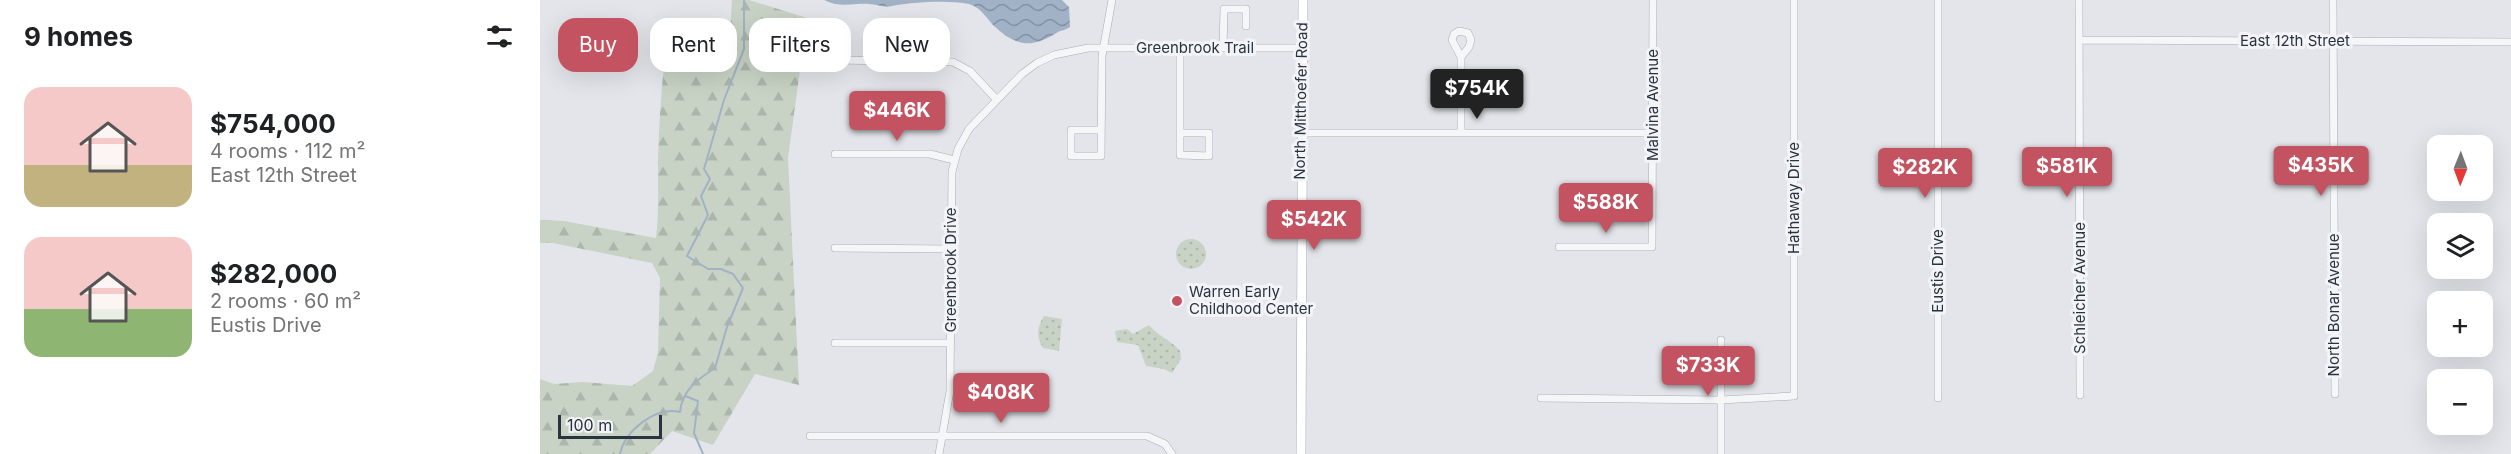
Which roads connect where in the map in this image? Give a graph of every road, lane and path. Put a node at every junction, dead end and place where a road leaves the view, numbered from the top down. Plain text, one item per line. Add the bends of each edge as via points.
1 (1112, 0) edge
2 (1303, 0) edge
3 (1653, 0) edge
4 (1794, 0) edge
5 (1938, 0) edge
6 (2079, 0) edge
7 (2333, 0) edge
8 (1246, 26) dead end
9 (2079, 40) junction
10 (2333, 41) junction
11 (2511, 42) edge
12 (1104, 48) junction
13 (1180, 48) junction
14 (1223, 48) junction
15 (1302, 48) junction
16 (1461, 57) dead end
17 (851, 60) edge
18 (997, 100) junction
19 (1101, 130) junction
20 (1180, 133) junction
21 (1302, 133) junction
22 (1461, 133) junction
23 (1653, 133) junction
24 (835, 154) dead end
25 (954, 160) junction
26 (1559, 247) dead end
27 (835, 248) dead end
28 (951, 249) junction
29 (1721, 340) dead end
30 (835, 343) dead end
31 (950, 343) junction
32 (2335, 394) dead end
33 (2080, 395) dead end
34 (1541, 398) dead end
35 (1938, 398) dead end
36 (1721, 400) junction
37 (810, 436) dead end
38 (941, 436) junction
39 (939, 454) edge
40 (1172, 454) edge
41 (1301, 454) edge
42 (1720, 454) edge

1 - 12 street
2 - 15 main road, North Mitthoefer Road
3 - 23 street, Malvina Avenue
4 - 36 street, Hathaway Drive via 1794,396
5 - 35 street, Eustis Drive
6 - 9 street, Schleicher Avenue
7 - 10 street, North Bonar Avenue
8 - 14 street via 1246,9 1224,9
9 - 10 street, East 12th Street
9 - 33 street, Schleicher Avenue
10 - 11 street, East 12th Street
10 - 32 street, North Bonar Avenue
12 - 13 street, Greenbrook Trail
12 - 18 street, Greenbrook Trail via 1070,50 1048,57 1024,72
12 - 19 street
13 - 14 street, Greenbrook Trail
13 - 20 street
14 - 15 street, Greenbrook Trail
15 - 21 main road, North Mitthoefer Road
16 - 22 street
17 - 18 street via 953,62 970,71
18 - 25 street, Greenbrook Drive via 969,129
19 - 19 street via 1101,156 1071,156 1071,130
20 - 20 street via 1180,155 1209,156 1209,133
21 - 22 street
21 - 41 main road, North Mitthoefer Road
22 - 23 street
23 - 26 street, Malvina Avenue via 1652,247
24 - 25 street via 932,154
25 - 28 street, Greenbrook Drive
27 - 28 street
28 - 31 street, Greenbrook Drive
29 - 36 street
30 - 31 street
31 - 38 street, Greenbrook Drive via 950,397
34 - 36 street
36 - 42 street
37 - 38 street
38 - 39 street, Greenbrook Drive
38 - 40 street via 1147,436 1160,440

